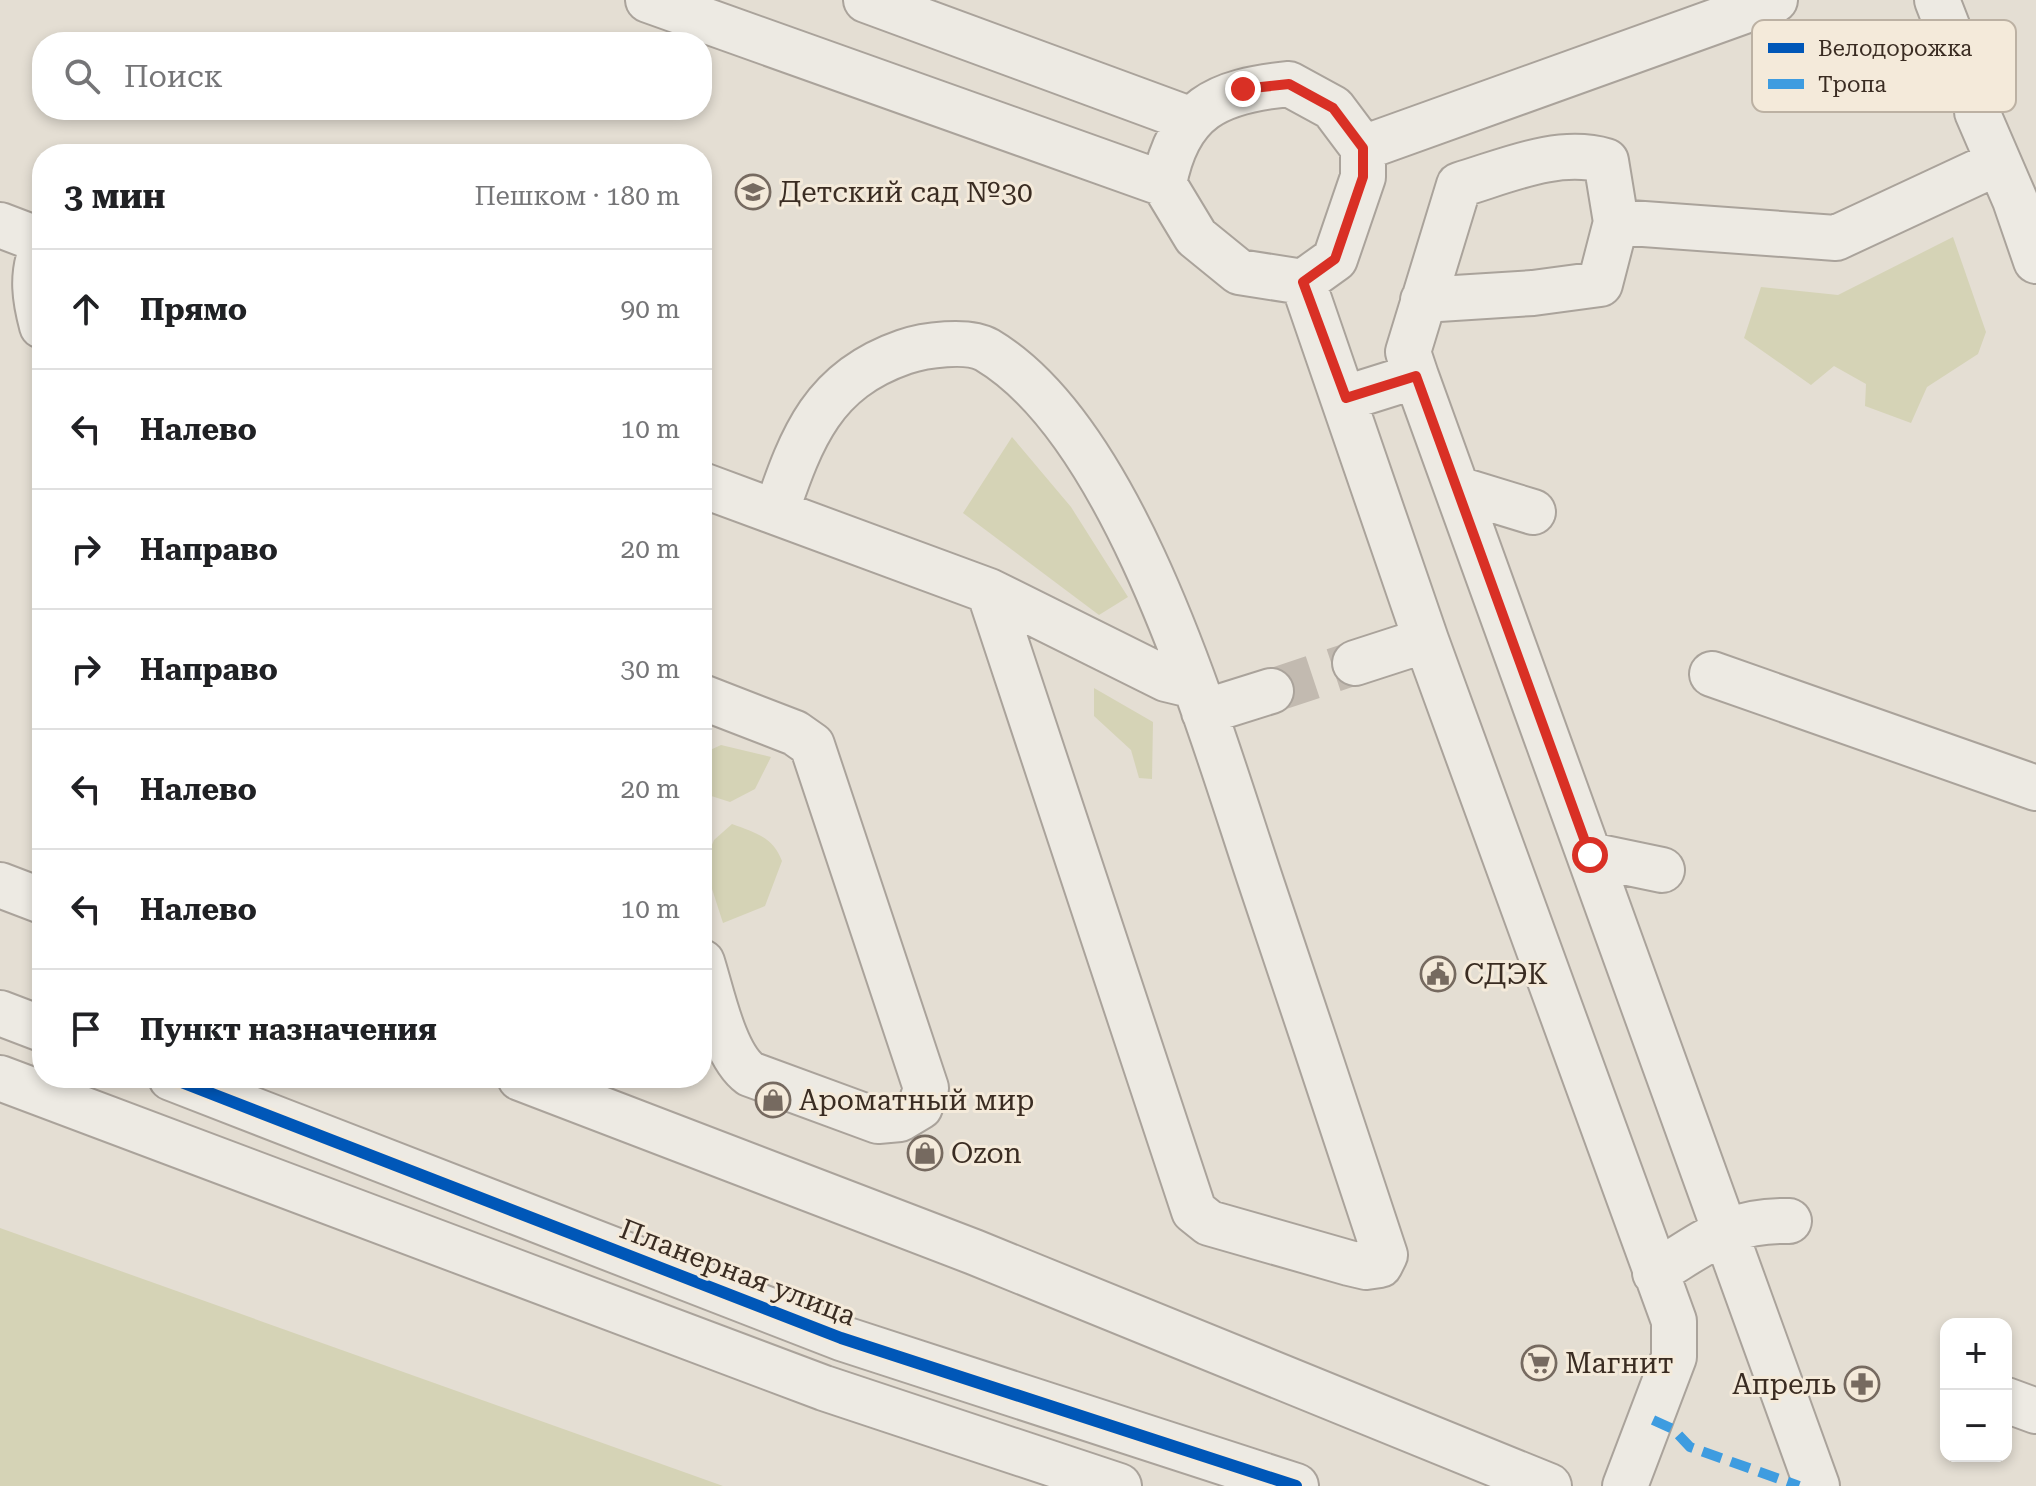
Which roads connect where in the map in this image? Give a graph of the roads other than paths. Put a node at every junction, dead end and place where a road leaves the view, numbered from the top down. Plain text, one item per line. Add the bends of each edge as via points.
1 (648, 0) edge
2 (866, 0) edge
3 (1775, 0) edge
4 (1977, 112) tunnel mouth
5 (1189, 119) junction
6 (1363, 148) junction
7 (1997, 163) junction
8 (1164, 184) junction
9 (1616, 222) junction
10 (0, 225) edge
11 (32, 237) edge
12 (2036, 261) edge
13 (1303, 282) junction
14 (1423, 300) junction
15 (1416, 376) junction
16 (1346, 398) junction
17 (712, 489) edge
18 (1458, 489) junction
19 (776, 512) junction
20 (1533, 512) dead end
21 (989, 591) junction
22 (1426, 640) junction
23 (1355, 663) tunnel mouth
24 (1712, 674) dead end
25 (1271, 691) tunnel mouth
26 (1200, 699) junction
27 (712, 701) edge
28 (2036, 788) edge
29 (1590, 855) junction
30 (1662, 870) dead end
31 (0, 885) edge
32 (32, 897) edge
33 (712, 991) edge
34 (0, 1013) edge
35 (32, 1025) edge
36 (0, 1078) edge
37 (197, 1088) edge
38 (546, 1088) edge
39 (1789, 1221) dead end
40 (1725, 1231) junction
41 (1655, 1273) junction
42 (2012, 1402) edge
43 (2036, 1411) edge
44 (1119, 1486) edge
45 (1296, 1486) edge
46 (1549, 1486) edge
47 (1625, 1486) edge
48 (1817, 1486) edge

1 - 8 street
2 - 5 street
3 - 6 street
4 - 7 street
5 - 6 street via 1243,89 1289,84 1333,108
5 - 8 street via 1171,149
6 - 13 street via 1363,177 1335,259
7 - 9 street via 1836,238
7 - 12 street
8 - 13 street via 1196,237 1239,272
9 - 14 street via 1600,284
9 - 14 street via 1606,161 1583,154 1534,162 1459,185
10 - 11 street
13 - 16 street
14 - 15 street via 1408,352
15 - 16 street
15 - 18 street
16 - 22 street
17 - 19 street
18 - 20 street
18 - 29 street
19 - 21 street
19 - 26 street via 800,442 828,398 878,361 928,343 984,348 1039,393 1083,452 1133,535
21 - 26 street
21 - 26 street via 1194,1211 1209,1223 1357,1265 1380,1265 1385,1255
22 - 23 street
22 - 41 street
24 - 28 street
25 - 26 street
27 - 33 street via 795,733 812,745 926,1088 920,1107 900,1119 878,1121 750,1074 735,1058
29 - 30 street
29 - 40 street
31 - 32 street
34 - 35 street
36 - 44 street via 824,1388
37 - 45 street, Планерная улица via 841,1338
38 - 46 street via 974,1252
39 - 40 street via 1757,1220
40 - 41 street
40 - 48 street
41 - 47 street via 1674,1321 1674,1357
42 - 43 street

